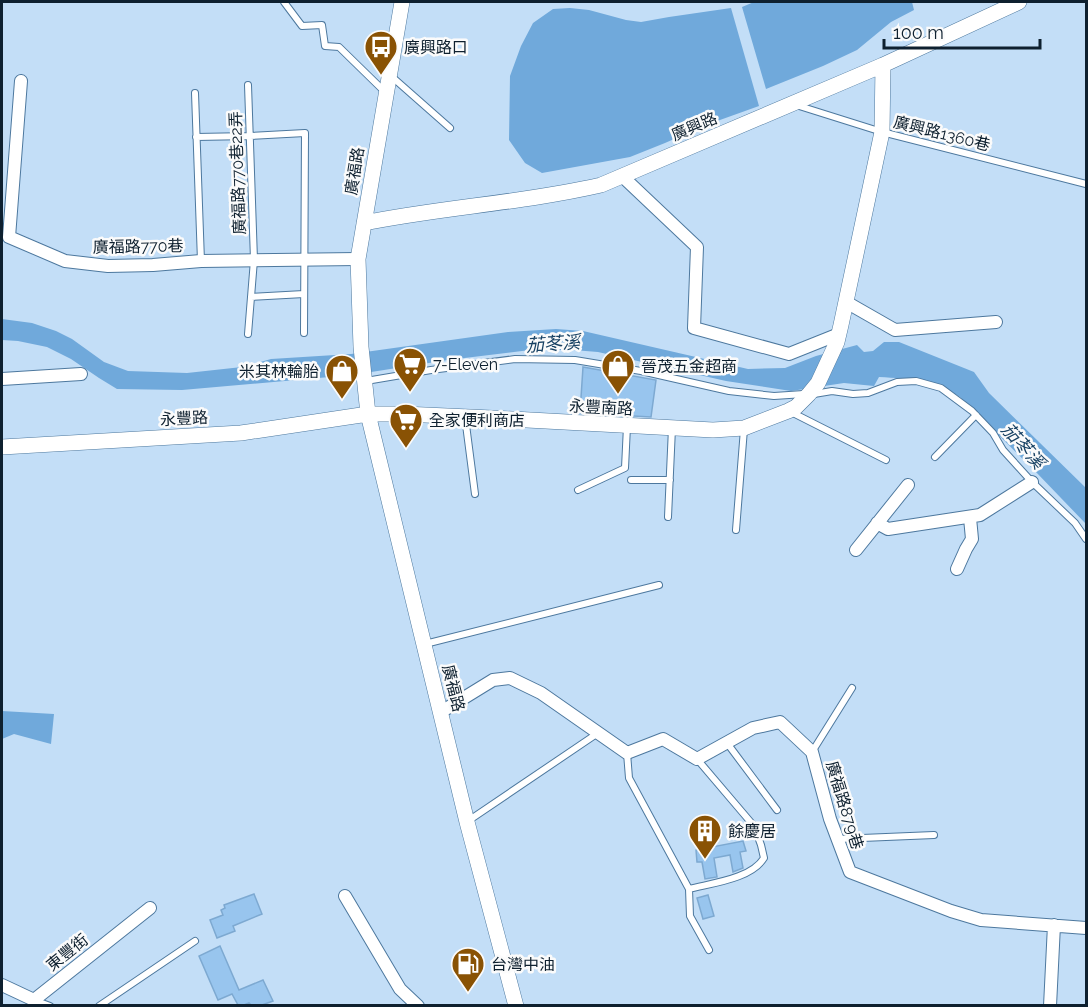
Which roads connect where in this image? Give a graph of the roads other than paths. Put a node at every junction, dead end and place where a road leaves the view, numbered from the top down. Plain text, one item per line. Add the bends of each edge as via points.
1 (284, 2) edge
2 (402, 2) edge
3 (1019, 2) edge
4 (883, 65) junction
5 (391, 75) junction
6 (21, 81) dead end
7 (248, 85) dead end
8 (195, 93) dead end
9 (387, 94) junction
10 (793, 104) junction
11 (450, 128) dead end
12 (882, 132) junction
13 (250, 136) junction
14 (196, 137) junction
15 (622, 176) junction
16 (1086, 184) edge
17 (364, 223) junction
18 (304, 259) junction
19 (358, 259) junction
20 (254, 260) junction
21 (201, 261) junction
22 (304, 294) junction
23 (250, 297) junction
24 (846, 302) junction
25 (996, 322) dead end
26 (304, 333) dead end
27 (248, 334) dead end
28 (838, 334) junction
29 (81, 374) dead end
30 (2, 379) edge
31 (365, 379) junction
32 (813, 389) junction
33 (788, 411) junction
34 (368, 414) junction
35 (976, 415) junction
36 (465, 417) junction
37 (627, 426) junction
38 (672, 428) junction
39 (744, 428) junction
40 (2, 447) edge
41 (935, 457) dead end
42 (886, 460) dead end
43 (631, 480) dead end
44 (670, 480) junction
45 (1032, 482) junction
46 (908, 485) dead end
47 (578, 490) dead end
48 (475, 494) dead end
49 (668, 517) dead end
50 (970, 518) junction
51 (878, 523) junction
52 (736, 530) dead end
53 (1086, 539) edge
54 (856, 550) dead end
55 (957, 569) dead end
56 (659, 585) dead end
57 (425, 644) junction
58 (852, 688) dead end
59 (441, 712) junction
60 (598, 733) junction
61 (726, 743) junction
62 (812, 752) junction
63 (627, 753) junction
64 (698, 759) junction
65 (777, 810) dead end
66 (467, 822) junction
67 (934, 835) dead end
68 (837, 839) junction
69 (689, 889) junction
70 (345, 896) dead end
71 (150, 908) dead end
72 (1054, 925) junction
73 (1086, 928) edge
74 (195, 941) dead end
75 (709, 950) dead end
76 (2, 985) edge
77 (34, 1000) junction
78 (50, 1005) edge
79 (99, 1005) edge
80 (418, 1005) edge
81 (516, 1005) edge
82 (1050, 1005) edge

1 - 9 lane via 302,26 322,25 325,46 339,47
2 - 5 street, 廣福路
3 - 4 street, 廣興路
4 - 10 street, 廣興路
4 - 12 street
5 - 9 street, 廣福路
5 - 11 lane
6 - 21 street, 廣福路770巷 via 9,237 65,261 108,266
7 - 13 lane, 廣福路770巷22弄
8 - 14 lane
9 - 17 street, 廣福路
10 - 12 lane, 廣興路1360巷
10 - 15 street, 廣興路
12 - 16 lane, 廣興路1360巷
12 - 24 street
13 - 14 lane
13 - 18 lane via 305,133
13 - 20 lane, 廣福路770巷22弄
14 - 21 lane
15 - 17 street, 廣興路 via 564,194
15 - 28 street via 698,247 694,328 789,354
17 - 19 street, 廣福路
18 - 19 street, 廣福路770巷
18 - 20 street, 廣福路770巷
18 - 22 lane
19 - 31 street, 廣福路
20 - 21 street, 廣福路770巷
20 - 23 lane, 廣福路770巷22弄
22 - 23 lane
22 - 26 lane
23 - 27 lane, 廣福路770巷22弄
24 - 25 street via 895,330
24 - 28 street
28 - 32 street
29 - 30 street
31 - 32 lane via 515,359 574,360 729,391 774,396
31 - 34 street, 廣福路
32 - 33 street, 永豐南路
32 - 35 lane via 868,393 897,382 916,381 941,388
33 - 39 street, 永豐南路
33 - 42 lane
34 - 36 street, 永豐南路
34 - 40 street, 永豐路 via 241,433
34 - 57 street, 廣福路
35 - 41 lane
35 - 45 lane
36 - 37 street, 永豐南路
36 - 48 lane
37 - 38 street, 永豐南路
37 - 47 lane via 625,468
38 - 39 street, 永豐南路
38 - 44 lane
39 - 52 lane
43 - 44 lane
44 - 49 lane
45 - 50 street
45 - 53 lane via 1075,523
46 - 51 street
50 - 51 street via 888,529
50 - 55 street via 972,539
51 - 54 street
56 - 57 lane
57 - 59 street, 廣福路
58 - 62 lane
59 - 60 street via 493,680 510,678 541,693
59 - 66 street, 廣福路
60 - 63 street
60 - 66 lane
61 - 62 street, 廣福路879巷 via 753,728 780,722
61 - 64 street, 廣福路879巷
61 - 65 lane
62 - 68 street, 廣福路879巷
63 - 64 street via 663,739
63 - 69 lane via 629,778
64 - 69 lane via 754,826 764,858 735,878
66 - 81 street, 廣福路
67 - 68 lane
68 - 72 street, 廣福路879巷 via 850,872 981,920
69 - 75 lane via 690,916
70 - 80 street via 400,989
71 - 77 street, 東豐街
72 - 73 street, 廣福路879巷
72 - 82 street
74 - 79 lane
76 - 77 street
77 - 78 lane

